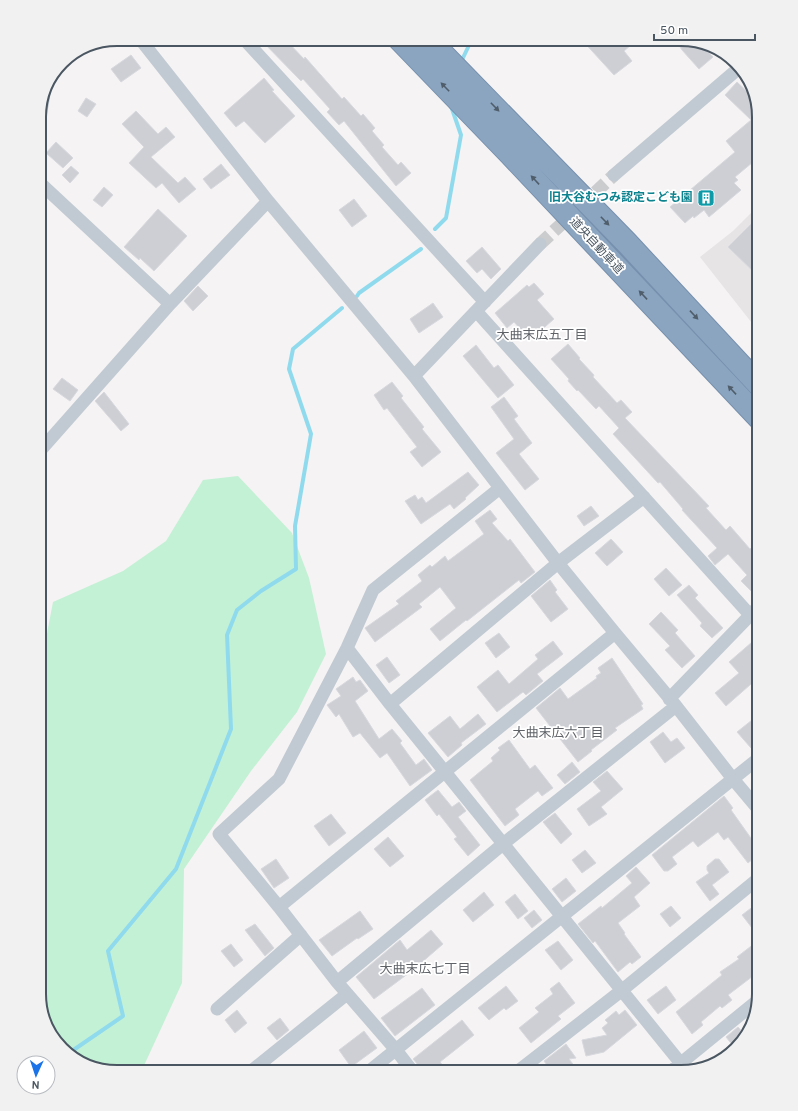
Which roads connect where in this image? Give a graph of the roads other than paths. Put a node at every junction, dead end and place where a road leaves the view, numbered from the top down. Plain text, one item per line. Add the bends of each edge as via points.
1 (146, 46) edge
2 (250, 46) edge
3 (406, 46) edge
4 (435, 46) edge
5 (735, 72) edge
6 (614, 175) tunnel mouth
7 (46, 189) edge
8 (268, 201) junction
9 (540, 244) tunnel mouth
10 (170, 304) junction
11 (481, 307) junction
12 (414, 376) junction
13 (752, 377) edge
14 (752, 411) edge
15 (46, 444) edge
16 (500, 488) junction
17 (644, 497) junction
18 (558, 563) junction
19 (752, 607) edge
20 (752, 613) edge
21 (615, 633) junction
22 (346, 648) junction
23 (672, 702) junction
24 (390, 704) junction
25 (752, 764) edge
26 (445, 772) junction
27 (733, 779) junction
28 (752, 802) edge
29 (503, 844) junction
30 (752, 884) edge
31 (279, 907) junction
32 (562, 916) junction
33 (301, 935) junction
34 (337, 982) junction
35 (622, 990) junction
36 (347, 994) junction
37 (751, 1007) edge
38 (217, 1009) dead end
39 (396, 1050) junction
40 (687, 1064) edge
41 (259, 1065) edge
42 (377, 1065) edge
43 (408, 1065) edge
44 (526, 1065) edge
45 (682, 1065) edge

1 - 8 street
2 - 11 street
14 -> 3 highway, 道央自動車道
4 -> 13 highway, 道央自動車道 via 627,243
5 - 6 street
7 - 10 street
8 - 10 street
8 - 12 street
9 - 11 street
10 - 15 street
11 - 12 street
11 - 17 street
12 - 16 street
16 - 18 street
16 - 22 street via 373,590
17 - 18 street
17 - 19 street
18 - 21 street
18 - 24 street
20 - 23 street
21 - 23 street
21 - 26 street
22 - 24 street
22 - 31 street via 279,779 219,834
23 - 27 street
23 - 29 street
24 - 26 street
25 - 27 street
26 - 29 street
26 - 31 street
27 - 28 street
27 - 32 street
29 - 32 street
29 - 34 street
30 - 35 street
31 - 33 street
32 - 35 street
32 - 39 street
33 - 34 street
33 - 38 street
34 - 36 street
35 - 44 street
35 - 45 street
36 - 39 street
36 - 41 street
37 - 40 street
39 - 42 street
39 - 43 street

